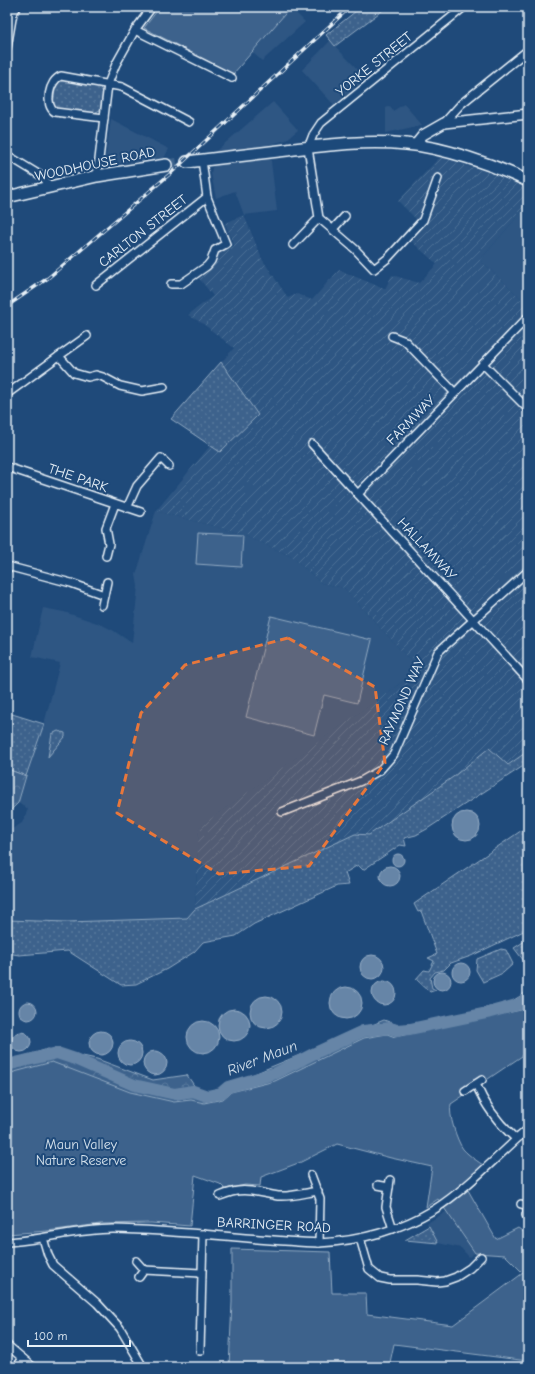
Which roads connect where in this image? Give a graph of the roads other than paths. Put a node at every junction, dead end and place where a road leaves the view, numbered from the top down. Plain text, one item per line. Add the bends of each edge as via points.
1 (17, 7) edge
2 (152, 7) edge
3 (464, 7) edge
4 (136, 30) junction
5 (7, 48) edge
6 (528, 50) edge
7 (232, 78) dead end
8 (108, 84) junction
9 (528, 114) edge
10 (104, 118) junction
11 (189, 122) dead end
12 (444, 123) junction
13 (415, 145) junction
14 (308, 148) junction
15 (7, 155) edge
16 (202, 160) junction
17 (187, 162) tunnel mouth
18 (166, 165) tunnel mouth
19 (97, 176) junction
20 (438, 178) dead end
21 (528, 181) edge
22 (51, 188) junction
23 (7, 197) edge
24 (207, 197) junction
25 (345, 216) dead end
26 (318, 218) junction
27 (333, 229) junction
28 (293, 245) dead end
29 (171, 284) dead end
30 (96, 285) dead end
31 (528, 317) edge
32 (87, 336) dead end
33 (392, 336) dead end
34 (59, 356) junction
35 (484, 364) junction
36 (164, 387) dead end
37 (455, 393) junction
38 (7, 394) edge
39 (528, 409) edge
40 (312, 444) dead end
41 (169, 466) dead end
42 (7, 467) edge
43 (358, 494) junction
44 (115, 504) junction
45 (127, 508) junction
46 (141, 512) dead end
47 (106, 556) dead end
48 (7, 566) edge
49 (528, 571) edge
50 (107, 582) dead end
51 (104, 595) junction
52 (102, 605) dead end
53 (474, 619) junction
54 (528, 680) edge
55 (282, 812) dead end
56 (465, 1091) dead end
57 (528, 1129) edge
58 (516, 1139) junction
59 (311, 1175) dead end
60 (378, 1185) dead end
61 (318, 1191) junction
62 (230, 1201) dead end
63 (393, 1229) junction
64 (202, 1234) junction
65 (43, 1238) junction
66 (360, 1238) junction
67 (7, 1242) edge
68 (319, 1243) junction
69 (477, 1258) dead end
70 (136, 1261) dead end
71 (144, 1270) junction
72 (201, 1273) junction
73 (139, 1277) dead end
74 (7, 1345) edge
75 (197, 1347) dead end
76 (23, 1359) junction
77 (16, 1367) edge
78 (33, 1367) edge
79 (143, 1367) edge

1 - 5 street via 13,13
2 - 4 street
3 - 14 street, YORKE STREET via 321,123
4 - 7 street
4 - 8 street via 116,64
6 - 12 street via 461,104
8 - 10 street
8 - 10 street via 61,76 55,78 52,82 49,105 50,110 55,112
8 - 11 street via 122,87
9 - 12 main road
10 - 19 street
12 - 13 main road via 423,135
13 - 14 highway via 371,142
13 - 21 highway via 475,161
14 - 16 highway
14 - 26 street
15 - 22 street via 43,178
16 - 17 highway
16 - 24 street
18 - 19 highway, WOODHOUSE ROAD
19 - 22 highway, WOODHOUSE ROAD
20 - 27 street via 423,220 388,258 374,269
22 - 23 highway, WOODHOUSE ROAD
24 - 29 street via 226,244 215,250 207,266 181,284
24 - 30 street, CARLTON STREET
25 - 27 street
26 - 27 street
26 - 28 street
31 - 35 street, FARMWAY
32 - 34 street
33 - 37 street via 405,341
34 - 36 street via 74,373 88,377 103,377 120,386 142,391
34 - 38 street
35 - 37 street, FARMWAY
35 - 39 street
37 - 43 street, FARMWAY
40 - 43 street, HALLAMWAY
41 - 45 street via 161,458 137,486
42 - 44 street, THE PARK
43 - 53 street, HALLAMWAY
44 - 45 street, THE PARK
44 - 47 street via 106,528 109,544
45 - 46 street, THE PARK
48 - 51 street via 71,583
49 - 53 street
50 - 51 street
51 - 52 street
53 - 54 street
53 - 55 street, RAYMOND WAY via 438,652 394,754 380,770 361,781
56 - 58 street via 479,1082 483,1100
57 - 58 street, BARRINGER ROAD
58 - 63 street, BARRINGER ROAD via 446,1201
59 - 61 street
60 - 63 street via 389,1184 386,1208
61 - 62 street via 278,1196 257,1190 237,1190 224,1195
61 - 68 street
63 - 66 street, BARRINGER ROAD
64 - 65 street, BARRINGER ROAD via 90,1230
64 - 68 street, BARRINGER ROAD
64 - 72 street
65 - 67 street, BARRINGER ROAD
65 - 79 street via 53,1265 97,1302 120,1328
66 - 68 street, BARRINGER ROAD
66 - 69 street via 369,1269 380,1278 390,1280 445,1281 470,1268
70 - 71 street
71 - 72 street
71 - 73 street
72 - 75 street
74 - 76 street
76 - 77 street
76 - 78 street

